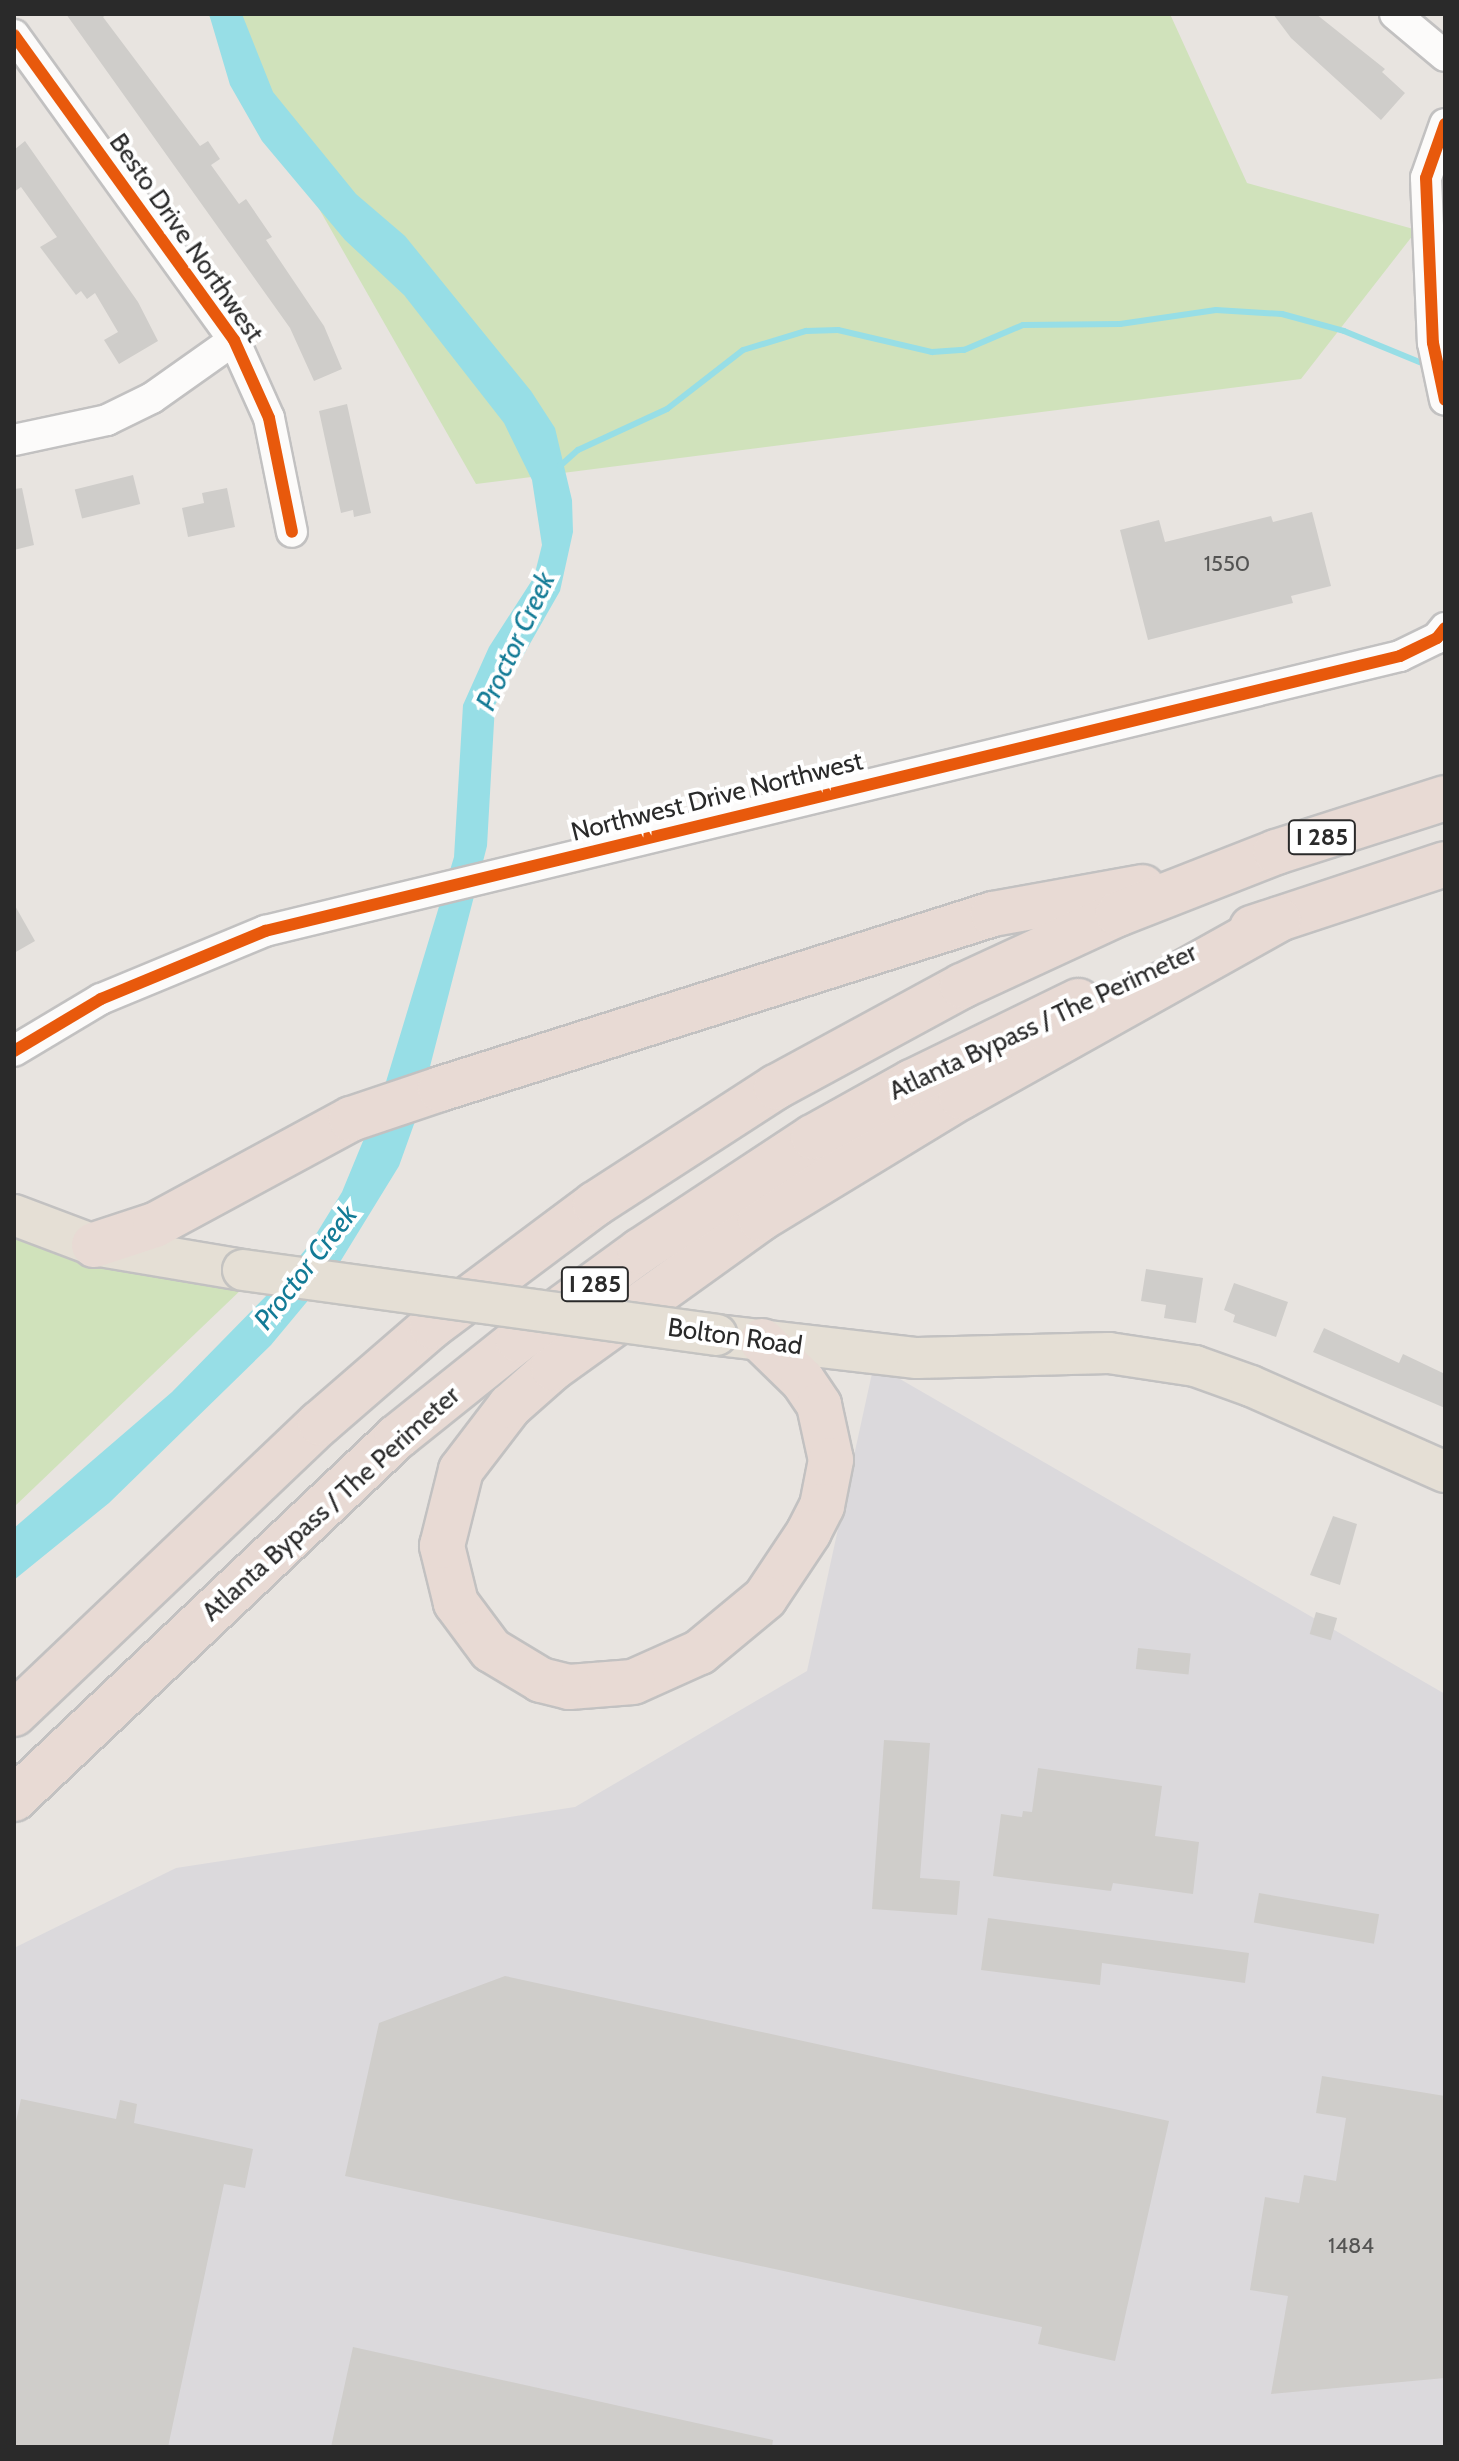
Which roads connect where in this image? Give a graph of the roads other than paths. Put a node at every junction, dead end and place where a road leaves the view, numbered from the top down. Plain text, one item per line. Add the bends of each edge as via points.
1 (1395, 14) edge
2 (14, 35) edge
3 (1445, 56) edge
4 (1445, 124) edge
5 (234, 340) junction
6 (1445, 400) edge
7 (14, 440) edge
8 (292, 532) dead end
9 (1445, 628) edge
10 (1445, 798) edge
11 (1445, 864) edge
12 (1201, 880) junction
13 (1279, 919) junction
14 (14, 1051) edge
15 (14, 1215) edge
16 (94, 1245) junction
17 (762, 1341) junction
18 (1445, 1472) edge
19 (14, 1714) edge
20 (14, 1799) edge

1 - 3 street
2 - 5 street, Besto Drive Northwest
4 - 6 street via 1430,154 1426,178 1433,343
5 - 7 street via 152,398 107,420
5 - 8 street, Besto Drive Northwest via 269,418
9 - 14 street, Northwest Drive Northwest via 1437,638 1400,656 265,931 101,999
10 - 12 highway, I 285
11 - 13 highway, Atlanta Bypass / The Perimeter / I 285
12 - 16 highway via 1094,893 993,914 495,1070 351,1119 155,1225
12 - 19 highway, I 285 via 1036,950 869,1034 595,1204 432,1326 320,1423
13 - 17 highway via 961,1097 760,1219 553,1368 510,1406 461,1470 442,1546 456,1603 491,1650 541,1680 569,1687 633,1682 700,1652 765,1598 816,1519 831,1460 819,1405 803,1381
13 - 20 highway, Atlanta Bypass / The Perimeter / I 285 via 1101,990 912,1082 801,1145 640,1251 397,1437
15 - 16 main road, Bolton Road
16 - 17 main road, Bolton Road, bridge
17 - 18 main road, Bolton Road via 917,1358 1109,1353 1195,1366

